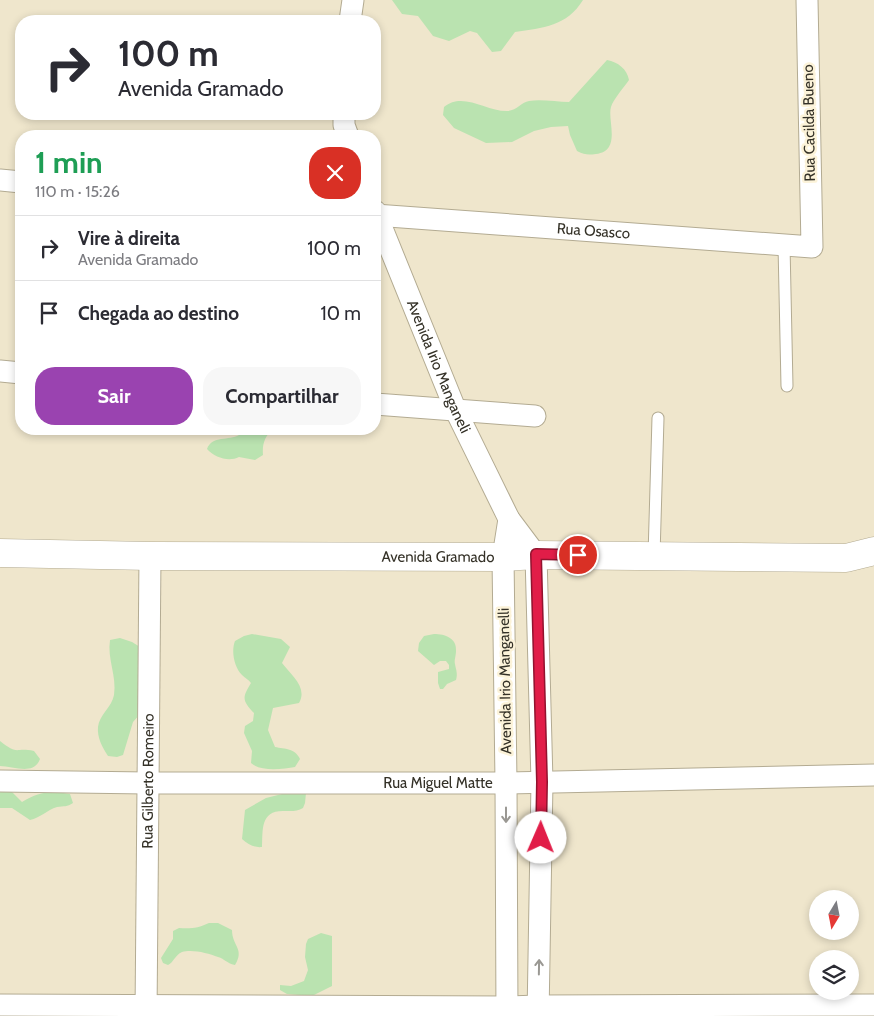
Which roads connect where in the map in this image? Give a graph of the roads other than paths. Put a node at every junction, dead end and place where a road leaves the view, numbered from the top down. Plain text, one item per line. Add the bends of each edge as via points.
1 (353, 0) edge
2 (806, 0) edge
3 (351, 15) edge
4 (0, 180) edge
5 (15, 181) edge
6 (381, 214) edge
7 (381, 226) edge
8 (784, 245) junction
9 (812, 247) joint
10 (0, 371) edge
11 (15, 372) edge
12 (787, 386) dead end
13 (381, 405) edge
14 (456, 411) junction
15 (535, 416) dead end
16 (658, 418) dead end
17 (509, 519) junction
18 (874, 551) edge
19 (0, 553) edge
20 (536, 554) junction
21 (150, 556) junction
22 (503, 556) junction
23 (654, 556) junction
24 (874, 775) edge
25 (0, 781) edge
26 (542, 782) junction
27 (147, 783) junction
28 (506, 783) junction
29 (874, 1004) edge
30 (0, 1005) edge
31 (146, 1011) edge
32 (538, 1011) edge
33 (507, 1012) edge

1 - 3 street
2 - 9 street, Rua Cacilda Bueno
4 - 5 street
6 - 8 street, Rua Osasco
7 - 14 street, Avenida Irio Manganeli
8 - 9 street, Rua Osasco
8 - 12 lane
10 - 11 street
13 - 14 street
14 - 15 street
14 - 17 street, Avenida Irio Manganeli
16 - 23 lane
17 - 20 street, Avenida Irio Manganeli
17 - 22 street
18 - 23 street, Avenida Gramado via 846,558
19 - 21 street, Avenida Gramado
20 - 22 street, Avenida Gramado
20 - 23 street, Avenida Gramado
20 - 26 street
21 - 22 street, Avenida Gramado
21 - 27 street, Rua Gilberto Romeiro
22 - 28 street, Avenida Irio Manganelli
24 - 26 street, Rua Miguel Matte
25 - 27 street, Rua Miguel Matte
26 - 28 street, Rua Miguel Matte
32 -> 26 street
27 - 28 street, Rua Miguel Matte
27 - 31 street, Rua Gilberto Romeiro
28 -> 33 street, Avenida Irio Manganelli
29 - 32 street
30 - 31 street
31 - 33 street
32 - 33 street

